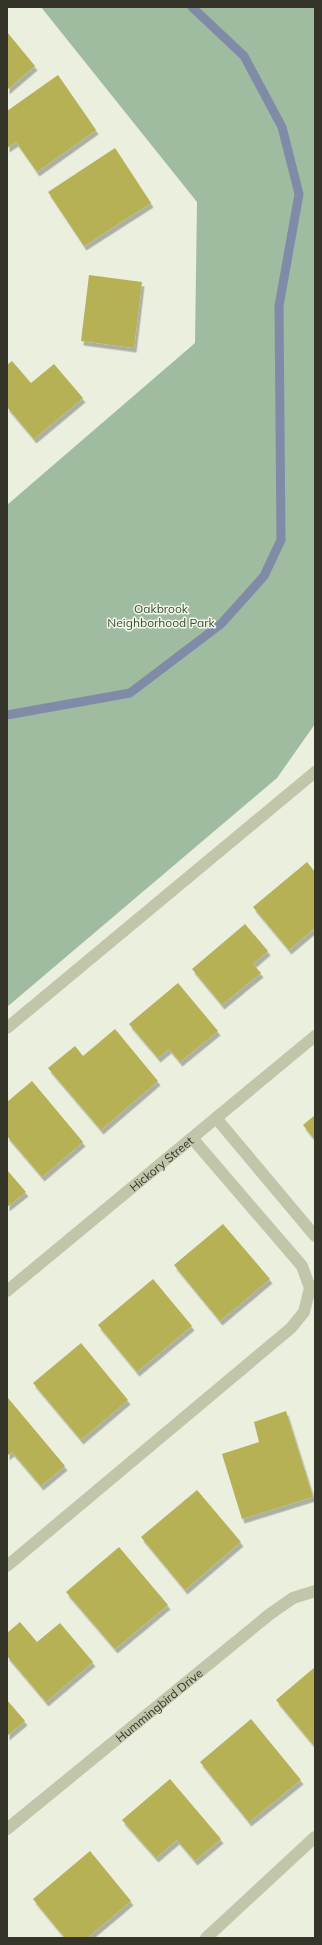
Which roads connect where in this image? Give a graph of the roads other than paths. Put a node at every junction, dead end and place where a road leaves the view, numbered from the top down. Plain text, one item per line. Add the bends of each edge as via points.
1 (315, 772) edge
2 (7, 1028) edge
3 (315, 1036) edge
4 (216, 1118) junction
5 (192, 1138) junction
6 (315, 1236) edge
7 (7, 1291) edge
8 (7, 1566) edge
9 (315, 1591) edge
10 (7, 1829) edge
11 (315, 1837) edge
12 (206, 1938) edge

1 - 2 street
3 - 4 street, Hickory Street
4 - 5 street, Hickory Street
4 - 6 street
5 - 7 street, Hickory Street
5 - 8 street via 302,1266 310,1288 304,1312 291,1328
9 - 10 street, Hummingbird Drive via 293,1598 270,1614
11 - 12 street

